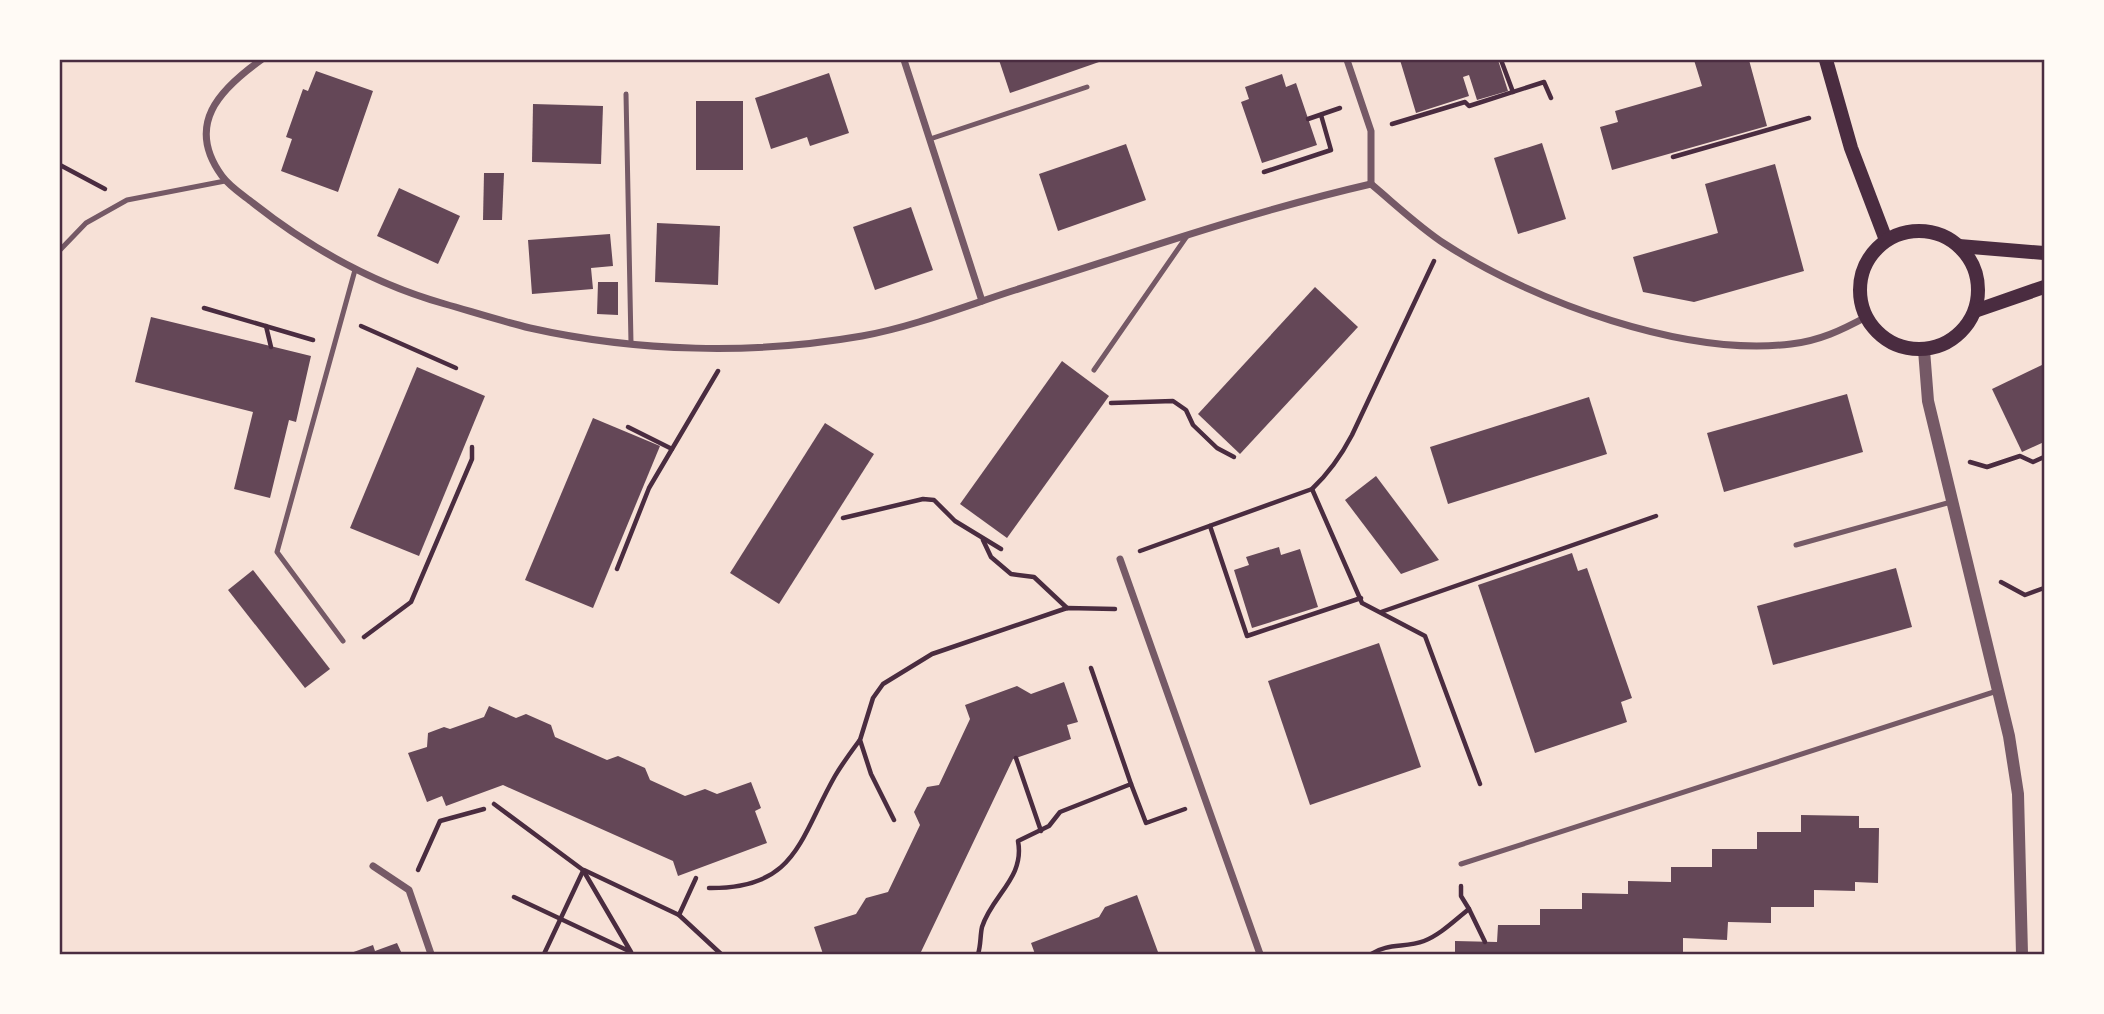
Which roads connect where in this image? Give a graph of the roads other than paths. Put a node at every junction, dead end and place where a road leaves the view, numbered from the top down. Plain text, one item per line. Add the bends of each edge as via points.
1 (261, 60) edge
2 (904, 60) edge
3 (1347, 60) edge
4 (1826, 60) edge
5 (1087, 87) dead end
6 (626, 94) dead end
7 (930, 139) junction
8 (225, 180) junction
9 (1371, 184) junction
10 (1189, 234) junction
11 (1886, 240) junction
12 (1959, 246) junction
13 (60, 250) edge
14 (2045, 253) edge
15 (355, 270) junction
16 (2045, 287) edge
17 (982, 301) junction
18 (1975, 311) junction
19 (1866, 317) junction
20 (631, 343) junction
21 (1924, 350) junction
22 (1094, 370) dead end
23 (1951, 502) junction
24 (1796, 545) dead end
25 (1119, 559) road end
26 (343, 641) road end
27 (2000, 690) junction
28 (1461, 864) road end
29 (373, 866) dead end
30 (431, 954) edge
31 (1260, 954) edge
32 (2022, 954) edge

1 - 8 street via 226,86 207,120 206,140
2 - 7 street
3 - 9 street via 1371,131
4 - 11 main road via 1851,148
5 - 7 lane
6 - 20 lane
7 - 17 street
8 - 13 lane via 127,200 86,223
8 - 15 street via 282,226
9 - 10 street
9 - 19 street via 1442,243 1485,268 1527,288 1662,335 1709,344 1792,344 1843,330
10 - 17 street
10 - 22 lane
11 - 12 main road via 1924,230
11 - 19 main road via 1864,266 1860,300
12 - 14 main road
12 - 18 main road via 1977,276
15 - 20 street via 399,291 531,328
15 - 26 lane via 277,552
16 - 18 main road
17 - 20 street via 864,336 731,349
18 - 21 main road via 1963,330 1946,344
19 - 21 main road via 1890,342
21 - 23 street via 1928,401
23 - 24 lane
23 - 27 street
25 - 31 street
27 - 28 lane
27 - 32 street via 2018,794
29 - 30 street via 409,890

